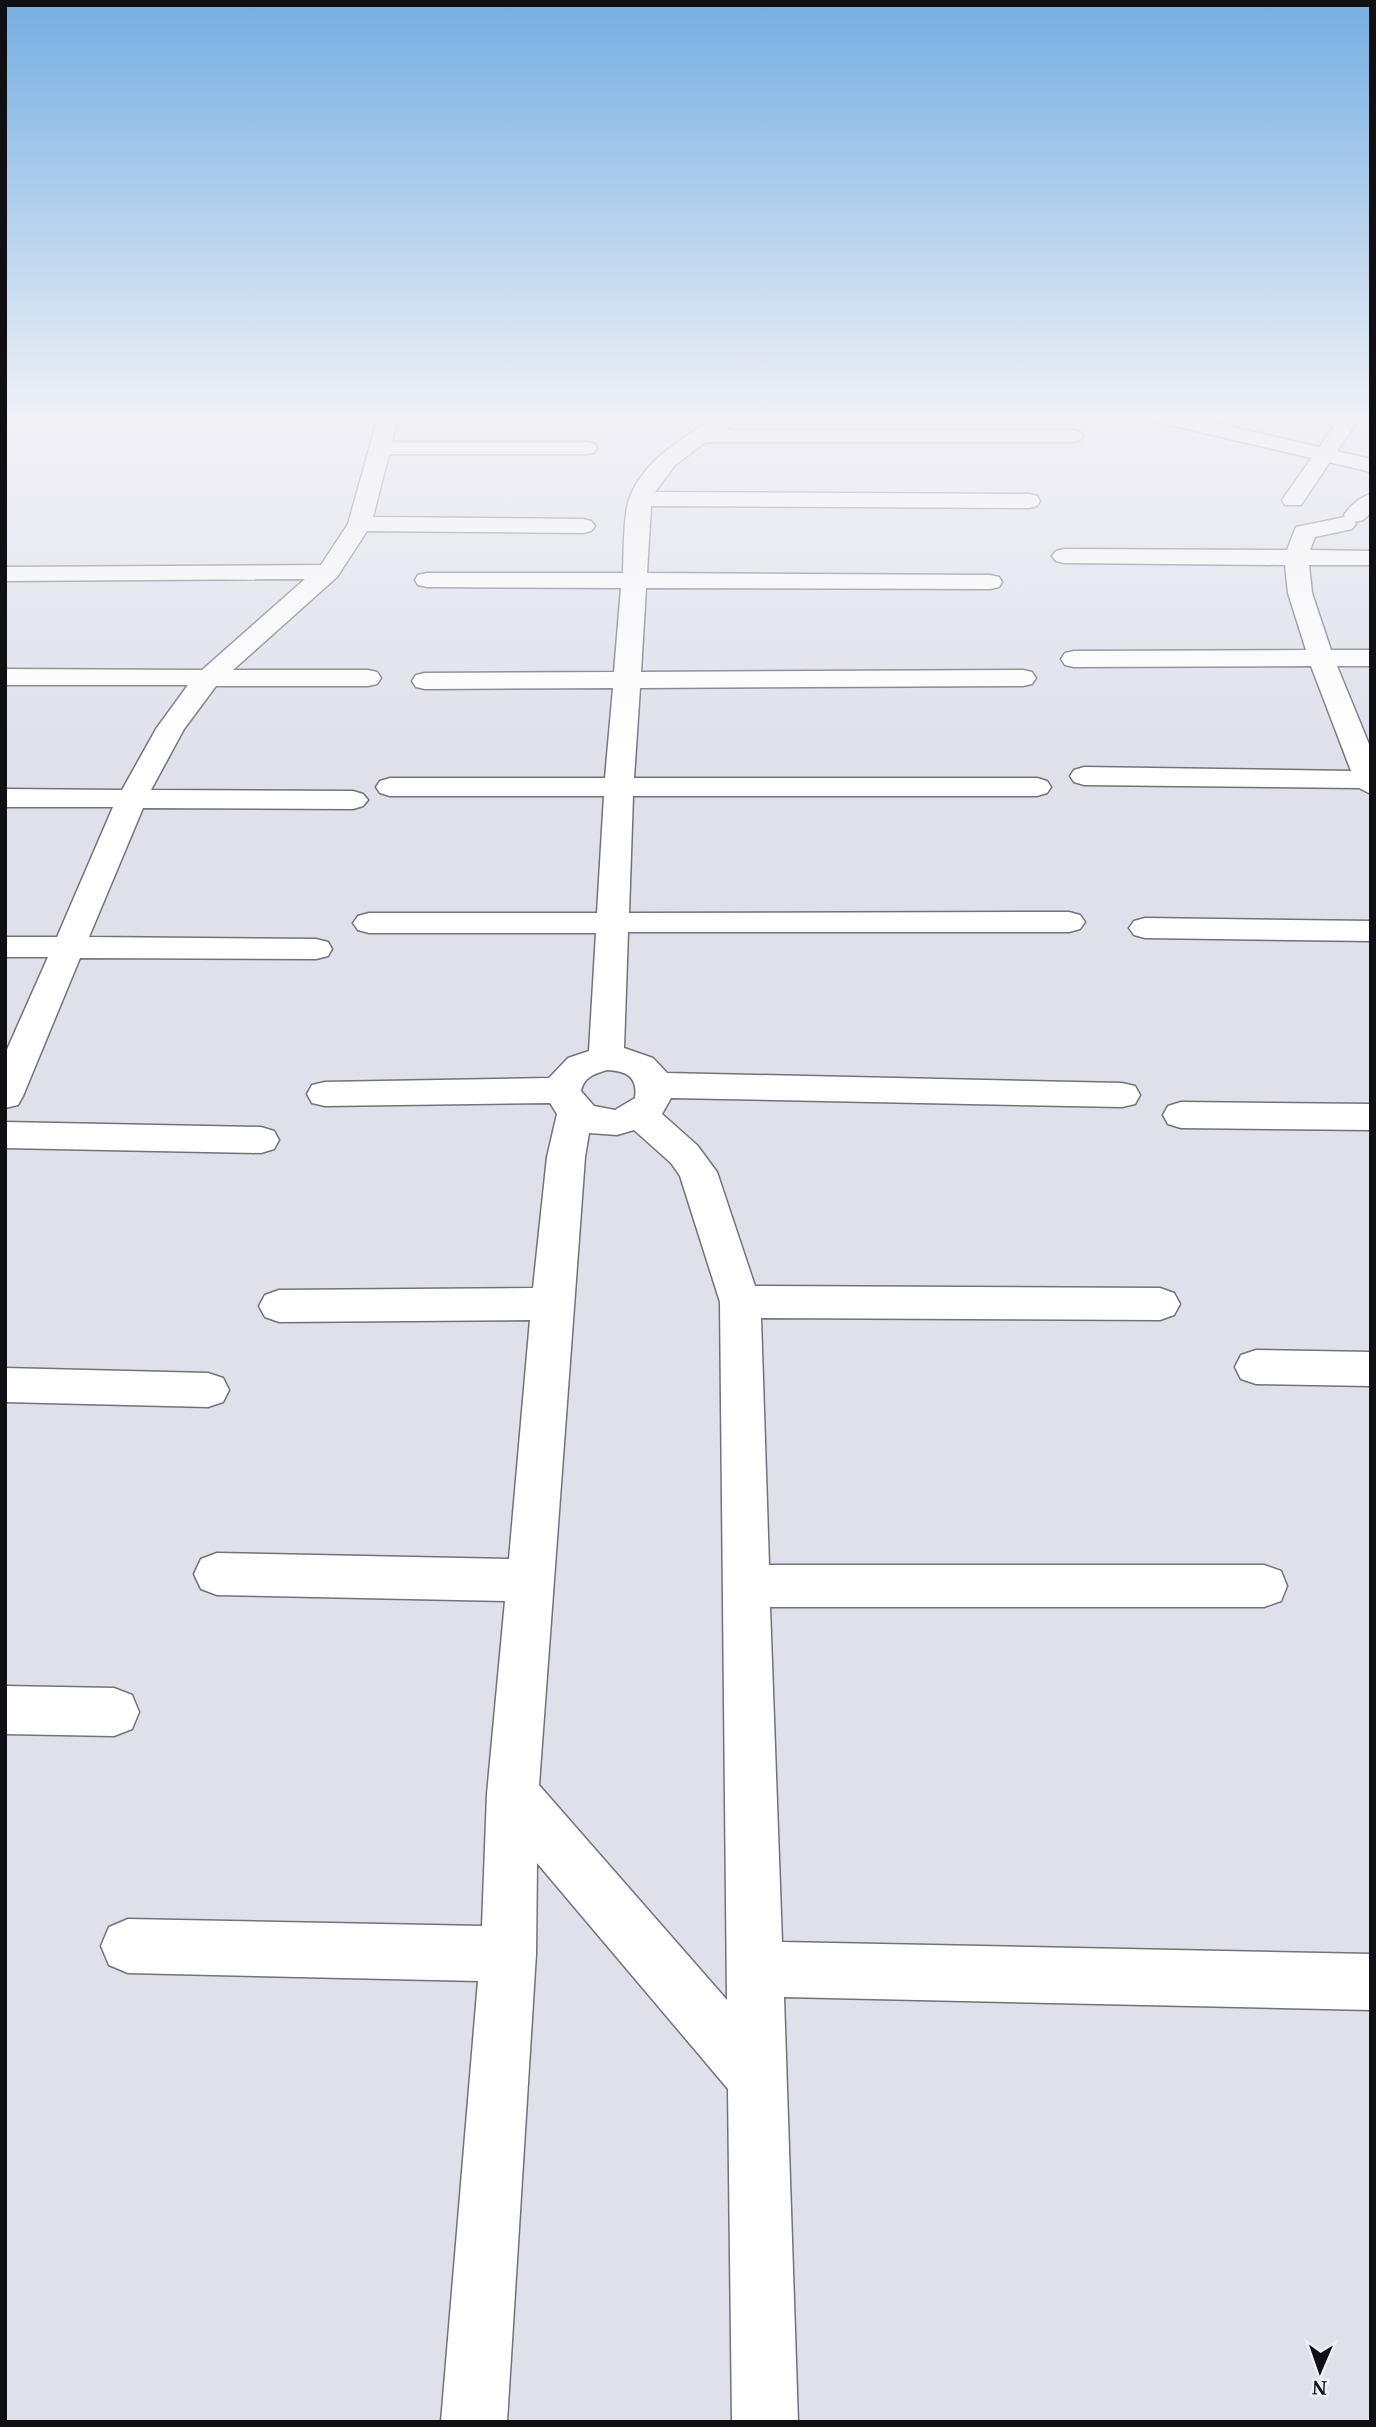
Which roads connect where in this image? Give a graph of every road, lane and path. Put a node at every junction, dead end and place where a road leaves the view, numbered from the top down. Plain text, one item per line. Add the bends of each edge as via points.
1 (356, 530) edge
2 (638, 530) edge
3 (1309, 530) edge
4 (1304, 532) joint
5 (1065, 556) dead end
6 (1296, 558) junction
7 (1371, 558) edge
8 (328, 572) junction
9 (5, 574) edge
10 (427, 580) dead end
11 (635, 581) junction
12 (990, 582) dead end
13 (1321, 658) junction
14 (1074, 659) dead end
15 (1371, 659) edge
16 (5, 677) edge
17 (209, 677) junction
18 (368, 678) dead end
19 (1023, 678) dead end
20 (629, 680) junction
21 (425, 681) dead end
22 (1084, 776) dead end
23 (1370, 781) edge
24 (390, 787) dead end
25 (620, 787) junction
26 (1037, 787) dead end
27 (5, 798) edge
28 (132, 798) junction
29 (353, 800) dead end
30 (1069, 922) dead end
31 (369, 923) dead end
32 (613, 923) junction
33 (1145, 928) dead end
34 (1371, 931) edge
35 (5, 947) edge
36 (69, 947) junction
37 (316, 948) dead end
38 (606, 1058) junction
39 (326, 1094) dead end
40 (1122, 1095) dead end
41 (5, 1096) edge
42 (647, 1100) junction
43 (569, 1101) junction
44 (1181, 1115) dead end
45 (1371, 1116) edge
46 (5, 1135) edge
47 (261, 1140) dead end
48 (740, 1302) junction
49 (554, 1304) junction
50 (1160, 1304) dead end
51 (279, 1306) dead end
52 (1256, 1367) dead end
53 (1371, 1369) edge
54 (5, 1385) edge
55 (208, 1390) dead end
56 (216, 1574) dead end
57 (529, 1580) junction
58 (746, 1586) junction
59 (1264, 1586) dead end
60 (5, 1710) edge
61 (114, 1712) dead end
62 (513, 1794) junction
63 (128, 1945) dead end
64 (508, 1954) junction
65 (754, 1969) junction
66 (1371, 1982) edge
67 (758, 2079) junction
68 (474, 2422) edge
69 (765, 2422) edge

1 - 8 street
2 - 11 street
3 - 4 street
4 - 6 street
5 - 6 street
6 - 7 street
6 - 13 street via 1300,593
8 - 9 street
8 - 17 street
10 - 11 street
11 - 12 street
11 - 20 street
13 - 14 street
13 - 15 street
13 - 23 street
16 - 17 street
17 - 18 street
17 - 28 street via 175,721
19 - 20 street
20 - 21 street
20 - 25 street
22 - 23 street
24 - 25 street
25 - 26 street
25 - 32 street
27 - 28 street
28 - 29 street
28 - 36 street
30 - 32 street
31 - 32 street
32 - 38 street
33 - 34 street
35 - 36 street
36 - 37 street
36 - 41 street
38 - 42 street via 639,1064 650,1073
38 - 43 street via 589,1061 566,1078
39 - 43 street
40 - 42 street
42 - 43 street via 606,1122 589,1120
42 - 48 street via 698,1172
43 - 49 street
44 - 45 street
46 - 47 street
48 - 50 street
48 - 58 street
49 - 51 street
49 - 57 street
52 - 53 street
54 - 55 street
56 - 57 street
57 - 62 street
58 - 59 street
58 - 65 street
60 - 61 street
62 - 64 street
62 - 67 street
63 - 64 street
64 - 68 street
65 - 66 street
65 - 67 street
67 - 69 street

